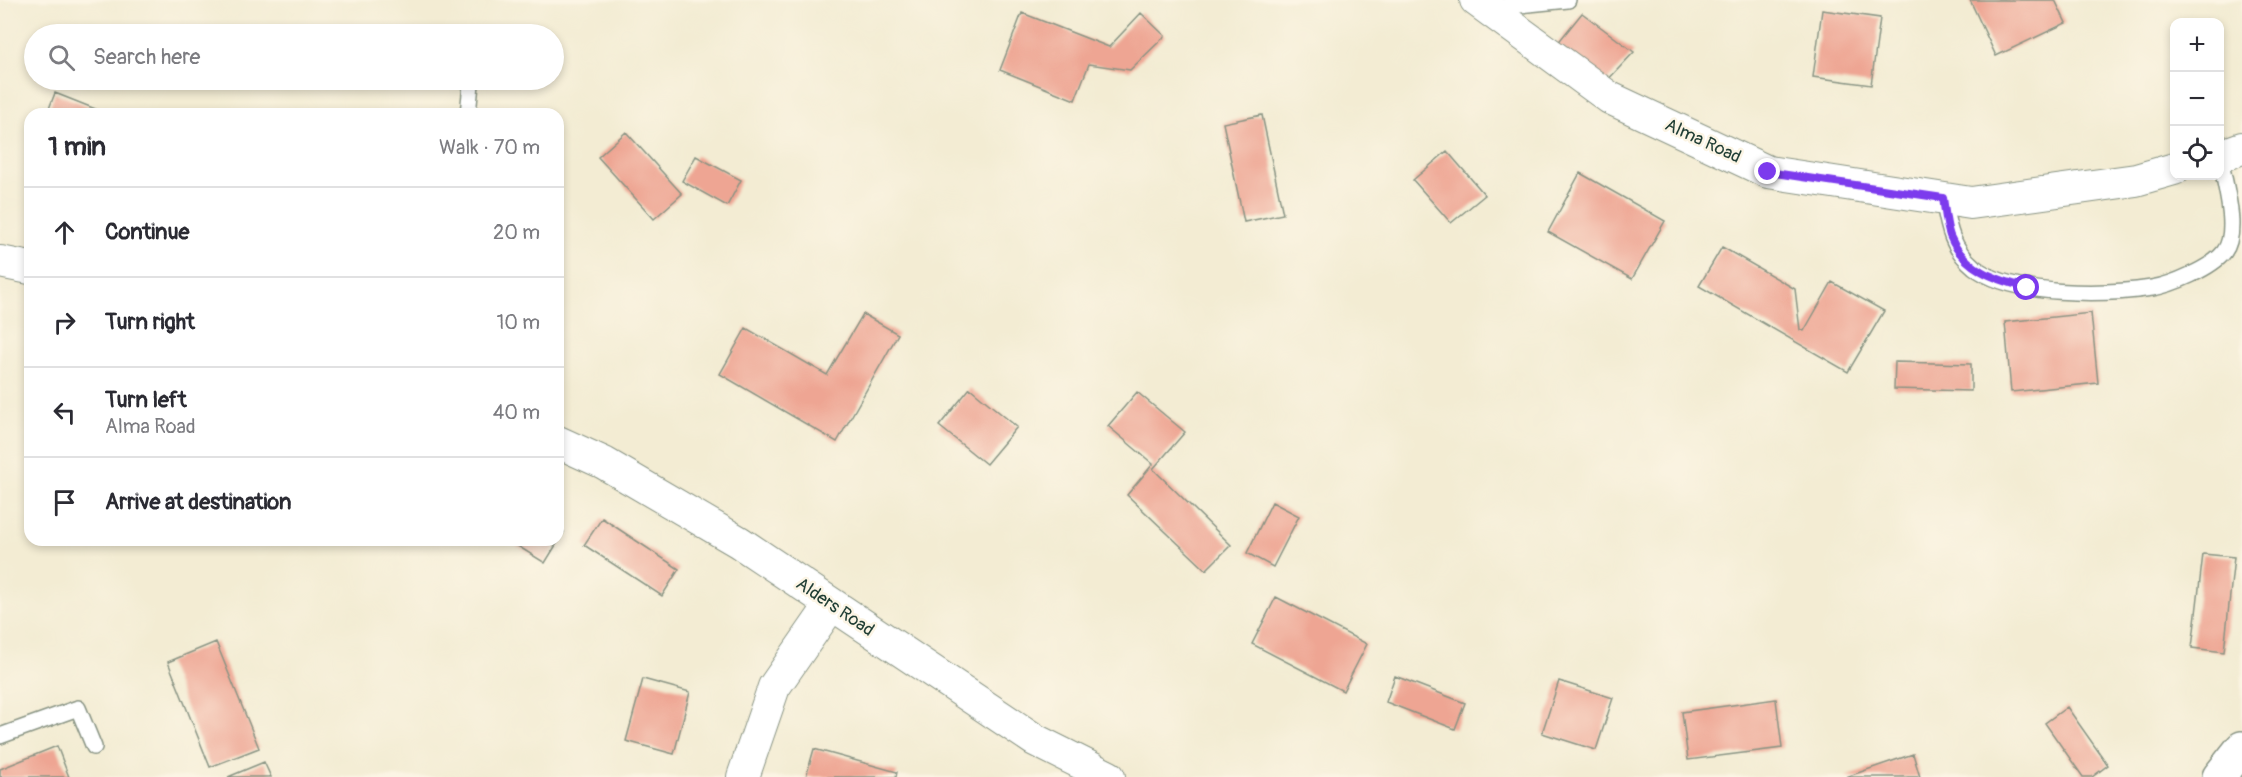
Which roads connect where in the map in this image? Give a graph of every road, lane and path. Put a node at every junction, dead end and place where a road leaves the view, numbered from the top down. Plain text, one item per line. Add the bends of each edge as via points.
1 (1568, 0) edge
2 (1482, 4) edge
3 (470, 90) edge
4 (469, 108) edge
5 (2242, 148) edge
6 (2224, 155) edge
7 (2170, 170) edge
8 (2224, 180) edge
9 (1943, 198) junction
10 (0, 262) edge
11 (24, 267) edge
12 (564, 445) edge
13 (831, 605) junction
14 (0, 736) edge
15 (94, 747) dead end
16 (2242, 748) edge
17 (1101, 775) edge
18 (743, 777) edge
19 (2219, 777) edge

1 - 2 lane
2 - 9 street, Alma Road via 1610,98 1768,172
3 - 4 lane
5 - 6 street
7 - 9 street, Alma Road via 2136,180 1971,203
8 - 9 lane via 2231,221 2224,252 2188,276 2153,288 2073,293 2027,288 1994,279 1959,252 1950,236
10 - 11 street
12 - 13 street, Alders Road via 739,542
13 - 17 street, Alders Road via 1035,740
13 - 18 street via 774,687
14 - 15 lane via 78,708
16 - 19 street

